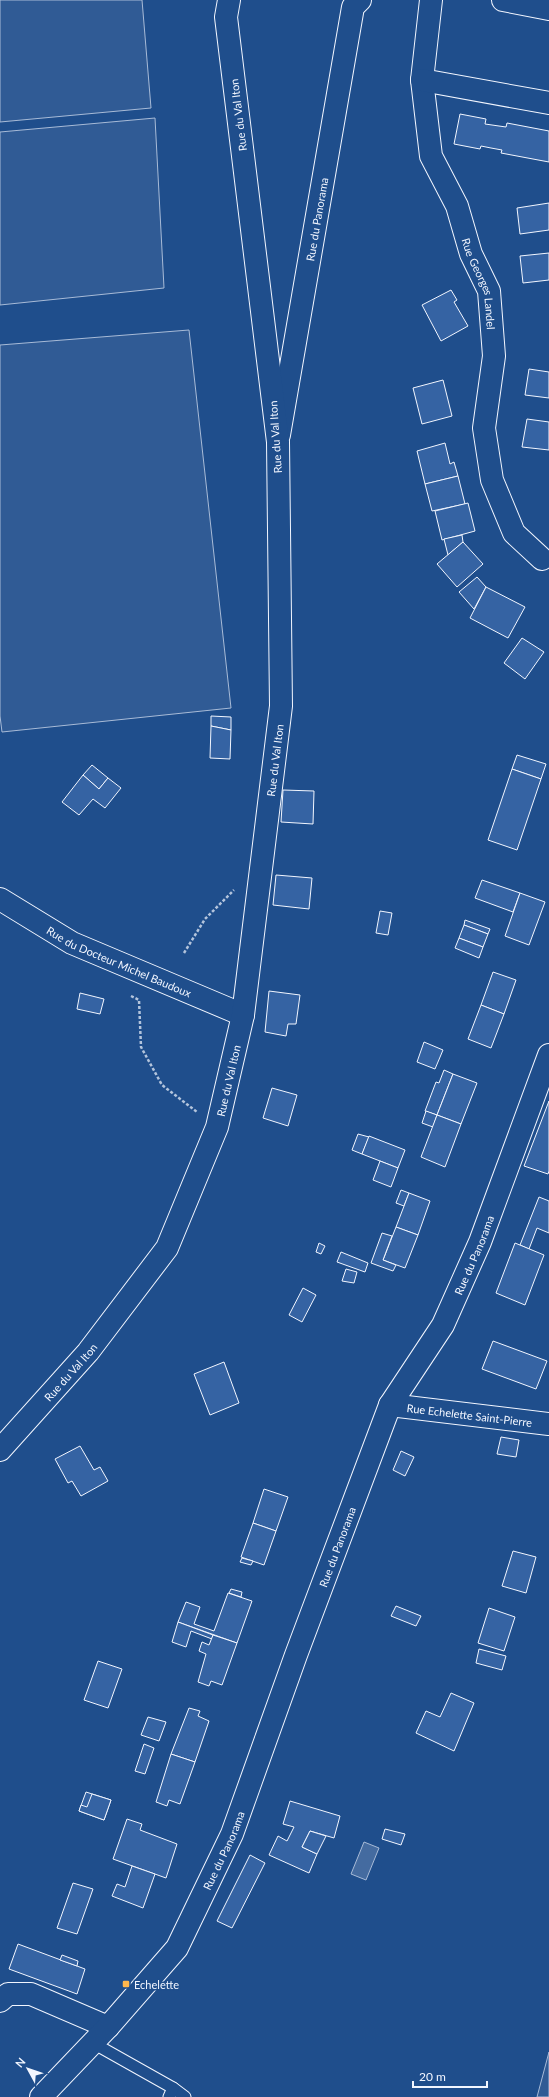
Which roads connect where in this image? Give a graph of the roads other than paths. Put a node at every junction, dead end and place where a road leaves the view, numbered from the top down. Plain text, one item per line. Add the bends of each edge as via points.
1 (229, 0) edge
2 (360, 0) edge
3 (431, 0) edge
4 (503, 0) edge
5 (549, 9) edge
6 (422, 80) junction
7 (549, 103) edge
8 (278, 442) junction
9 (542, 559) dead end
10 (0, 899) edge
11 (243, 1015) junction
12 (549, 1055) edge
13 (390, 1405) junction
14 (549, 1424) edge
15 (0, 1450) edge
16 (0, 2001) edge
17 (108, 2027) junction
18 (93, 2043) junction
19 (171, 2093) edge
20 (41, 2097) edge
21 (185, 2097) edge

1 - 8 street, Rue du Val Iton via 226,17
2 - 8 street, Rue du Panorama via 353,8
3 - 6 street, Rue Georges Landel
4 - 5 street
6 - 7 street
6 - 9 street, Rue Georges Landel via 431,156 457,206 471,254 489,291 494,356 484,428 492,480 514,533
8 - 11 street, Rue du Val Iton via 281,706
10 - 11 street, Rue du Docteur Michel Baudoux via 72,943
11 - 15 street, Rue du Val Iton via 216,1127 167,1248 88,1352
12 - 13 street, Rue du Panorama via 480,1242 443,1325
13 - 14 street, Rue Echelette Saint-Pierre
13 - 17 street, Rue du Panorama via 232,1834 177,1948
16 - 17 street via 8,1994 31,1994
17 - 18 street, Rue du Panorama
18 - 19 lane
18 - 20 street, Rue du Panorama
19 - 21 lane

